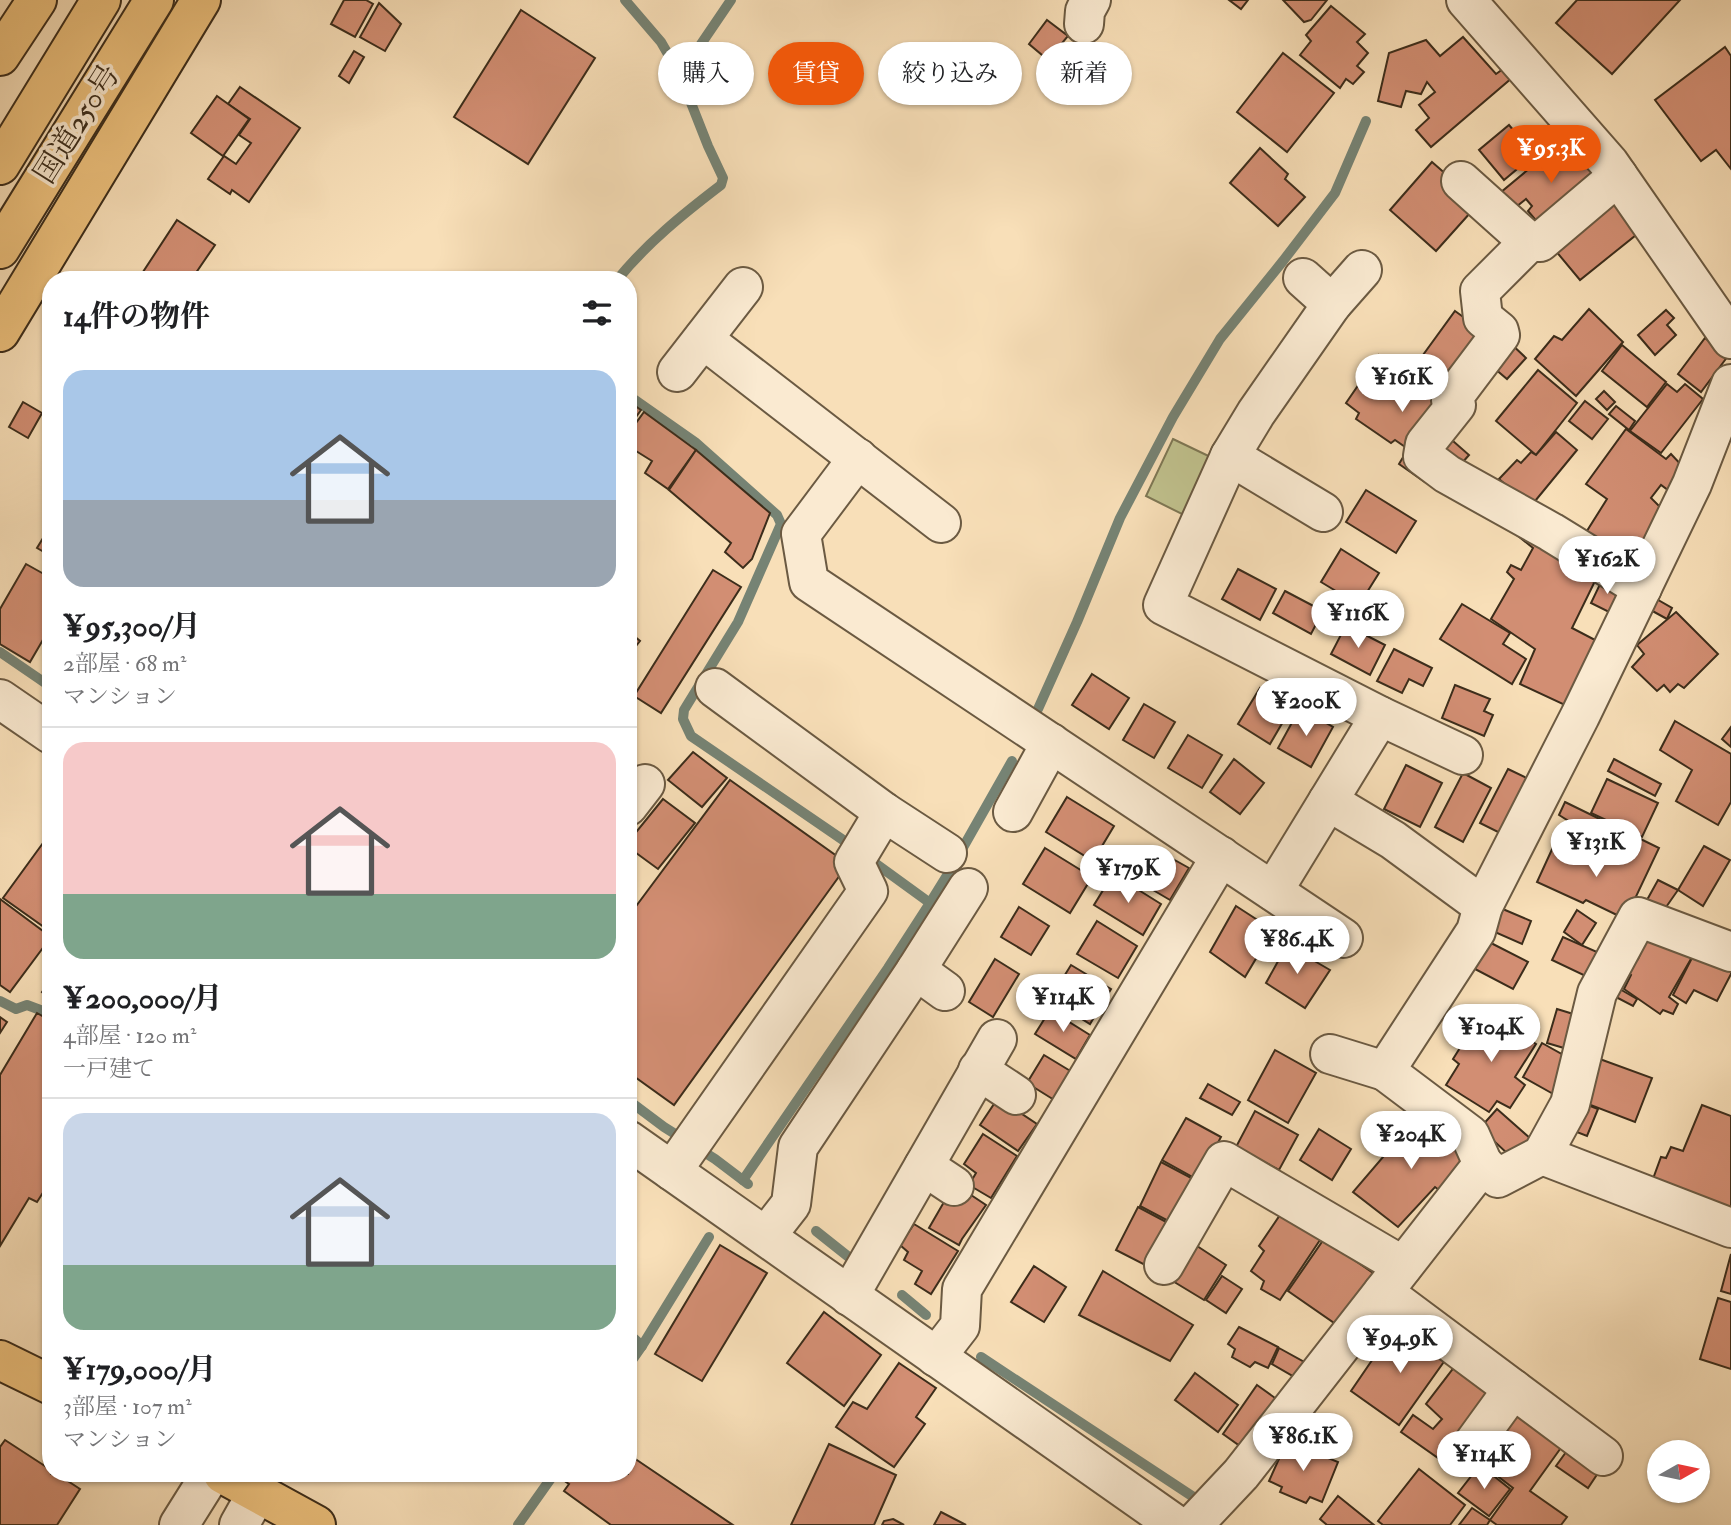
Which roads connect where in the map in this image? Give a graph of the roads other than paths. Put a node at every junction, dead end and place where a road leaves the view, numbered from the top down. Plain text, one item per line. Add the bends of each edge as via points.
1 (37, 0) edge
2 (101, 0) edge
3 (154, 0) edge
4 (201, 0) edge
5 (1466, 0) edge
6 (0, 56) edge
7 (0, 165) edge
8 (1618, 176) junction
9 (1461, 181) dead end
10 (1529, 242) junction
11 (0, 249) edge
12 (1362, 270) dead end
13 (1303, 278) dead end
14 (743, 287) dead end
15 (1332, 304) junction
16 (0, 332) edge
17 (1731, 339) edge
18 (703, 340) junction
19 (677, 372) dead end
20 (1731, 383) edge
21 (1230, 456) junction
22 (858, 458) junction
23 (1323, 512) dead end
24 (941, 523) dead end
25 (1642, 588) junction
26 (715, 688) dead end
27 (0, 699) edge
28 (1380, 716) junction
29 (42, 728) edge
30 (1051, 743) junction
31 (1464, 755) dead end
32 (1328, 801) junction
33 (1013, 812) dead end
34 (869, 838) junction
35 (947, 853) dead end
36 (1221, 856) junction
37 (968, 888) dead end
38 (1273, 891) junction
39 (1483, 906) junction
40 (1343, 938) dead end
41 (1731, 952) edge
42 (1330, 1054) dead end
43 (1385, 1072) junction
44 (1016, 1095) dead end
45 (637, 1142) edge
46 (684, 1153) junction
47 (1542, 1156) junction
48 (1483, 1164) junction
49 (1731, 1228) edge
50 (766, 1236) junction
51 (1164, 1265) dead end
52 (1393, 1279) junction
53 (849, 1296) junction
54 (936, 1357) junction
55 (0, 1360) edge
56 (42, 1381) edge
57 (1513, 1389) junction
58 (1468, 1451) dead end
59 (1603, 1456) dead end
60 (206, 1482) edge
61 (237, 1482) edge
62 (257, 1493) junction
63 (179, 1525) edge
64 (239, 1525) edge
65 (316, 1525) edge
66 (1176, 1525) edge
67 (1193, 1525) edge

1 - 6 main road
2 - 7 main road, 国道250号
3 - 11 main road, 国道250号
4 - 16 main road
5 - 8 street
8 - 10 street via 1540,242
8 - 17 street
9 - 10 street
10 - 25 street via 1480,292 1483,318 1500,335 1451,400 1457,405 1425,444 1423,456
12 - 15 street
13 - 15 street
14 - 18 street
15 - 21 street
18 - 19 street
18 - 22 street
20 - 25 street via 1692,484
21 - 23 street
21 - 28 street via 1163,605
22 - 24 street
22 - 30 street via 801,534 809,582
25 - 39 street
26 - 34 street
27 - 29 street
28 - 31 street
28 - 32 street
30 - 33 street
30 - 36 street
32 - 38 street
32 - 39 street via 1394,840
34 - 35 street
34 - 46 street via 868,891
36 - 38 street
36 - 54 street via 962,1289 960,1326
37 - 50 street via 931,981 798,1147 791,1204
38 - 40 street
39 - 43 street via 1476,931
41 - 47 street via 1638,917 1597,993 1570,1104
42 - 43 street
43 - 48 street via 1470,1135
44 - 53 street via 988,1055 939,1176
45 - 46 street
46 - 50 street
47 - 48 street via 1498,1178
47 - 49 street
48 - 52 street
50 - 53 street
51 - 52 street via 1224,1161
52 - 57 street
52 - 67 street via 1241,1474
53 - 54 street
54 - 66 street
55 - 56 main road
57 - 58 street
57 - 59 street
60 - 63 street
61 - 62 main road
62 - 64 street
62 - 65 main road

